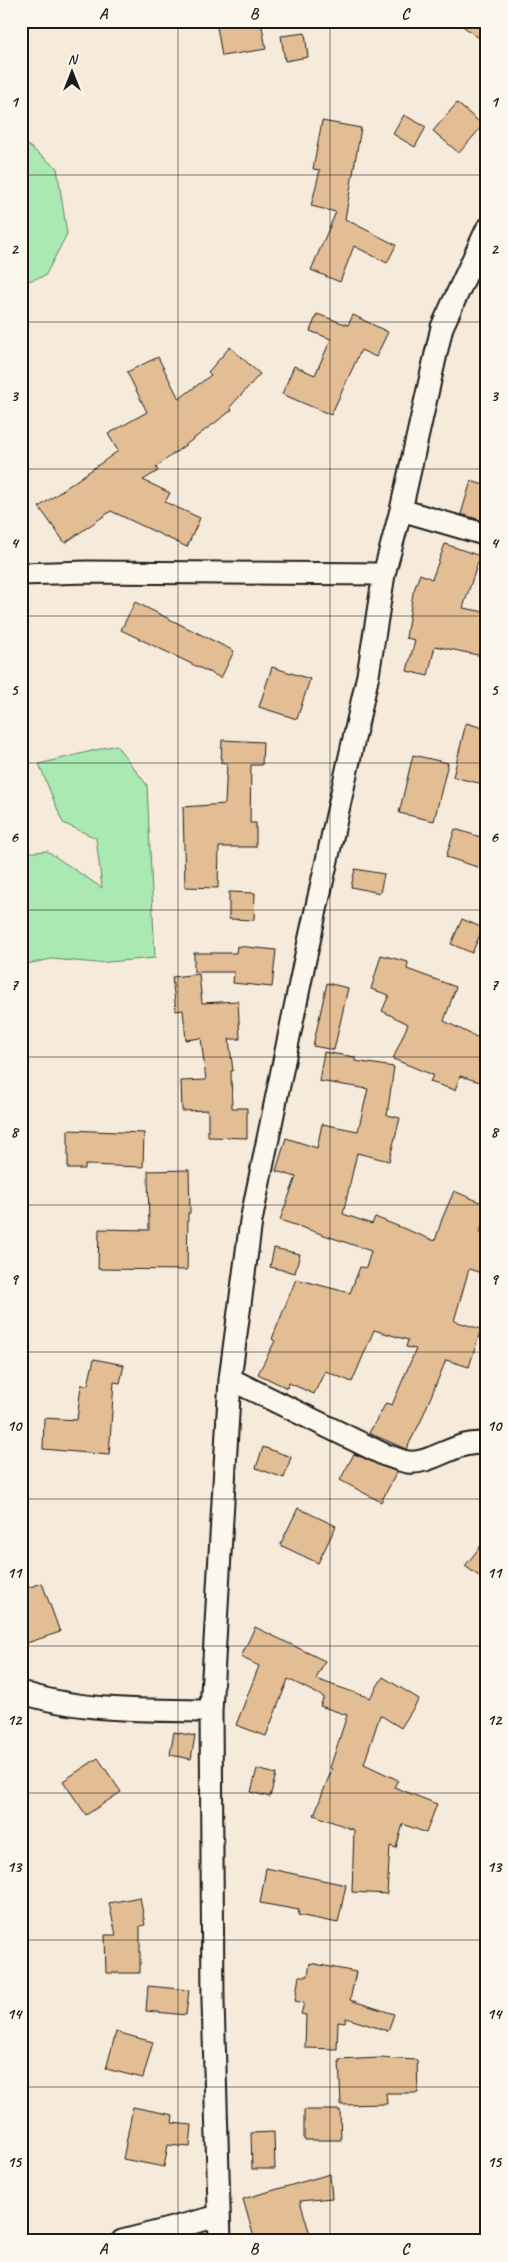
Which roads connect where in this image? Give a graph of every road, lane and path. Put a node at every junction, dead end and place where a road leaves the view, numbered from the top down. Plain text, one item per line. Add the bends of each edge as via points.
1 (487, 229) edge
2 (402, 510) junction
3 (487, 535) edge
4 (21, 574) edge
5 (384, 574) junction
6 (230, 1379) junction
7 (487, 1444) edge
8 (21, 1692) edge
9 (211, 1711) junction
10 (219, 2216) junction
11 (122, 2241) edge
12 (220, 2241) edge

1 - 2 street via 442,327
2 - 3 street
2 - 5 street
4 - 5 street
5 - 6 street via 368,675 251,1221
6 - 7 street via 385,1455 409,1462 422,1461 467,1444
6 - 9 street
8 - 9 street via 65,1703
9 - 10 street
10 - 11 street
10 - 12 street

